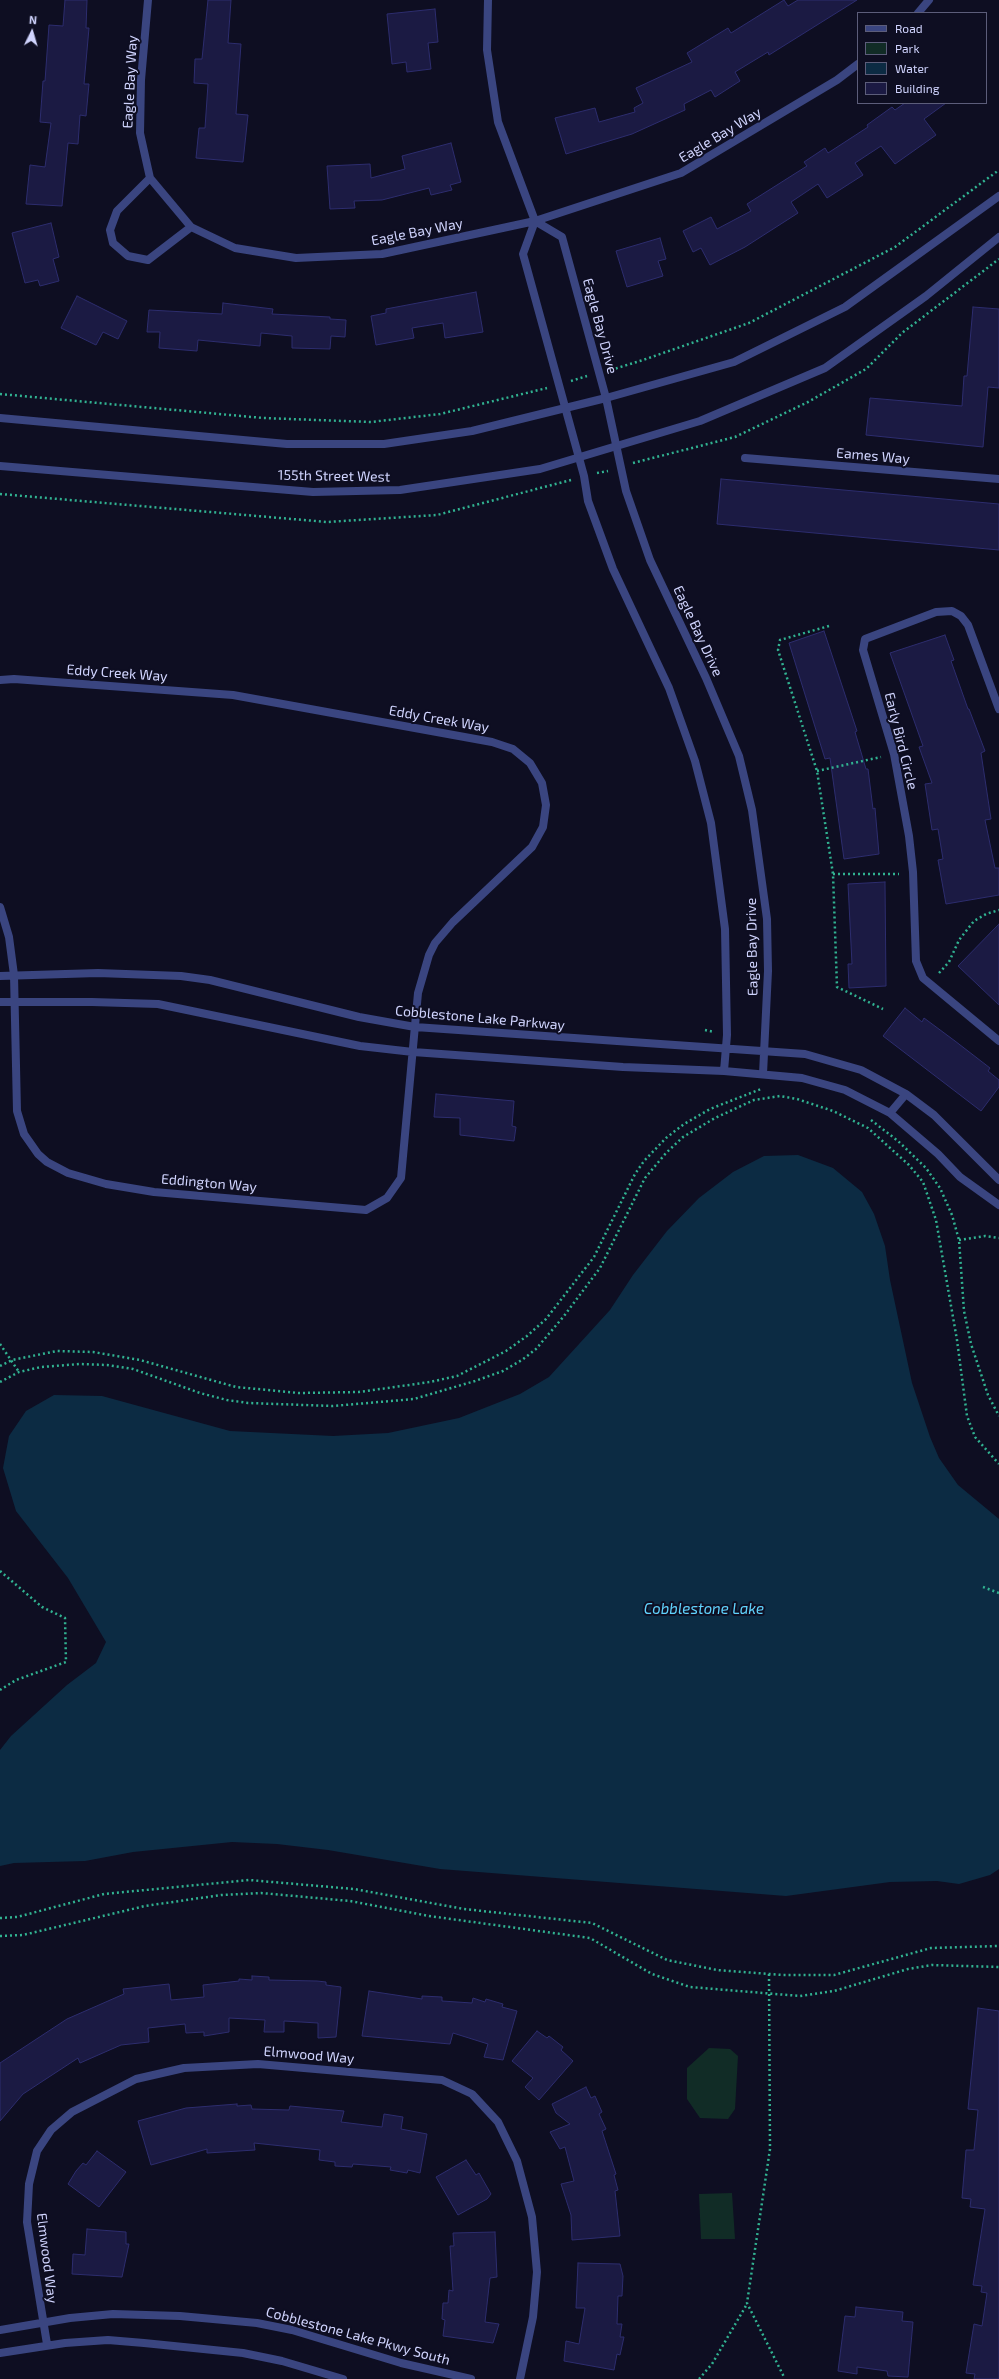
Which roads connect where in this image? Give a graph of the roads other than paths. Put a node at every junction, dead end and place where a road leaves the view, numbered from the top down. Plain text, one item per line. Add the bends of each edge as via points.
1 (148, 0) edge
2 (488, 0) edge
3 (929, 0) edge
4 (919, 12) edge
5 (857, 65) edge
6 (150, 178) junction
7 (999, 197) edge
8 (535, 221) junction
9 (191, 227) junction
10 (999, 237) edge
11 (606, 398) junction
12 (564, 408) junction
13 (0, 418) edge
14 (616, 447) junction
15 (578, 457) junction
16 (745, 458) dead end
17 (0, 466) edge
18 (999, 479) edge
19 (0, 680) edge
20 (999, 710) edge
21 (0, 907) edge
22 (14, 975) junction
23 (0, 976) edge
24 (0, 1002) edge
25 (15, 1002) junction
26 (415, 1028) junction
27 (999, 1041) edge
28 (725, 1047) junction
29 (763, 1050) junction
30 (412, 1052) junction
31 (724, 1071) junction
32 (764, 1074) junction
33 (906, 1094) junction
34 (890, 1113) junction
35 (999, 1180) edge
36 (999, 1205) edge
37 (43, 2322) junction
38 (0, 2330) edge
39 (47, 2344) junction
40 (0, 2353) edge
41 (343, 2379) edge
42 (471, 2379) edge
43 (520, 2379) edge

1 - 6 street, Eagle Bay Way via 141,80 140,133
2 - 8 street via 487,50 498,122
3 - 4 street
5 - 8 street, Eagle Bay Way via 837,80 681,173
6 - 9 street, Eagle Bay Way
6 - 9 street via 117,211 110,230 113,243 128,256 148,260
7 - 11 street via 845,307 734,362
8 - 9 street, Eagle Bay Way via 382,254 296,258 235,248
8 - 11 street, Eagle Bay Drive via 562,237
8 - 12 street, Eagle Bay Drive via 523,254
10 - 14 street, 155th Street West via 926,296 824,368 700,420
11 - 12 street
11 - 14 street, Eagle Bay Drive
12 - 13 street via 472,431 384,444 287,444
12 - 15 street, Eagle Bay Drive
14 - 15 street, 155th Street West
14 - 29 street, Eagle Bay Drive via 626,491 650,560 706,678 739,756 760,862 767,919 768,971
15 - 17 street, 155th Street West via 540,469 400,490 313,492
15 - 28 street, Eagle Bay Drive via 588,501 613,569 669,688 695,761 711,823 725,929
16 - 18 street, Eames Way
19 - 26 street, Eddy Creek Way via 22,679 233,695 502,744 522,756 537,773 545,794 543,827 539,838 525,856 453,922 436,942 420,980
20 - 27 street, Early Bird Circle via 968,625 962,616 952,611 936,612 866,639 863,650 894,754 909,836 916,961 928,983
21 - 22 street via 9,937
22 - 23 street, Cobblestone Lake Parkway
22 - 25 street
22 - 26 street, Cobblestone Lake Parkway via 98,973 181,976 210,980 352,1016
24 - 25 street
25 - 30 street via 158,1004 353,1045
25 - 30 street, Eddington Way via 17,1111 30,1144 47,1162 68,1173 106,1184 154,1192 366,1210 381,1204 395,1189 402,1170
26 - 28 street, Cobblestone Lake Parkway
26 - 30 street, Eddy Creek Way
28 - 29 street, Cobblestone Lake Parkway
28 - 31 street, Eagle Bay Drive
29 - 32 street, Eagle Bay Drive
29 - 33 street, Cobblestone Lake Parkway via 805,1054 834,1061 861,1070
30 - 31 street via 623,1067
31 - 32 street
32 - 34 street via 802,1078 845,1090
33 - 34 street
33 - 35 street, Cobblestone Lake Parkway via 934,1115
34 - 36 street via 938,1154 960,1177
37 - 38 street, Cobblestone Lake Pkwy South
37 - 39 street, Elmwood Way
37 - 42 street, Cobblestone Lake Pkwy South via 113,2314 180,2316 256,2323 292,2330 401,2363
37 - 43 street, Elmwood Way via 27,2222 29,2184 37,2151 51,2130 72,2112 136,2079 184,2068 258,2064 442,2080 472,2094 498,2122 517,2161 532,2217 538,2272 533,2317
39 - 40 street
39 - 41 street via 108,2340 195,2347 274,2359

